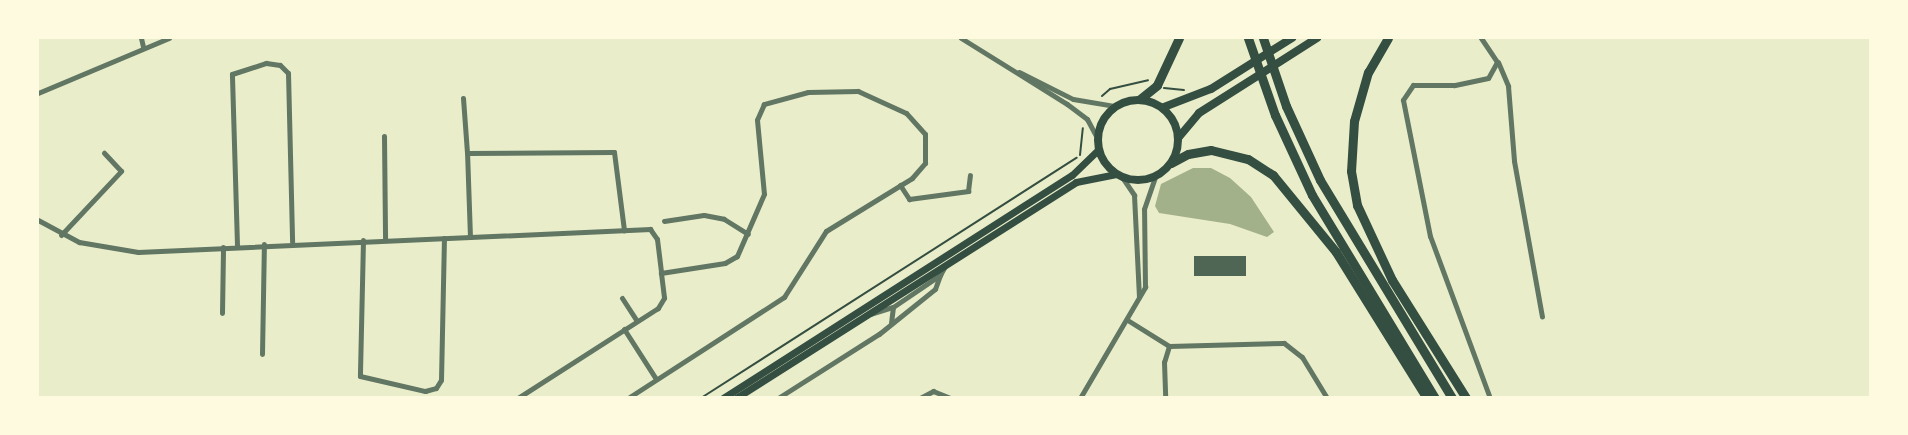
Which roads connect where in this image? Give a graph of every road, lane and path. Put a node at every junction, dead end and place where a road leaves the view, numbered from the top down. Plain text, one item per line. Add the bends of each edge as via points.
1 (141, 38) edge
2 (169, 38) edge
3 (961, 38) edge
4 (1179, 38) edge
5 (1248, 38) edge
6 (1262, 38) edge
7 (1317, 38) edge
8 (1388, 38) edge
9 (1481, 38) edge
10 (1290, 39) edge
11 (143, 47) junction
12 (1497, 62) junction
13 (1019, 72) junction
14 (1157, 85) junction
15 (1190, 88) dead end
16 (38, 94) edge
17 (462, 98) dead end
18 (1140, 99) junction
19 (1094, 106) junction
20 (1115, 106) junction
21 (1164, 107) junction
22 (1087, 119) junction
23 (384, 136) dead end
24 (1179, 137) junction
25 (1098, 140) junction
26 (1099, 149) junction
27 (104, 153) dead end
28 (467, 153) junction
29 (1171, 163) junction
30 (970, 175) dead end
31 (1119, 176) junction
32 (1155, 177) junction
33 (900, 185) junction
34 (38, 220) edge
35 (664, 221) dead end
36 (624, 230) junction
37 (748, 234) junction
38 (61, 235) junction
39 (470, 237) junction
40 (444, 238) junction
41 (363, 240) junction
42 (385, 240) junction
43 (292, 242) junction
44 (264, 244) junction
45 (223, 246) junction
46 (237, 246) junction
47 (945, 264) junction
48 (661, 273) junction
49 (940, 275) junction
50 (622, 298) dead end
51 (1139, 298) junction
52 (893, 307) junction
53 (222, 313) dead end
54 (867, 314) junction
55 (1542, 316) dead end
56 (637, 321) junction
57 (1129, 321) junction
58 (891, 323) junction
59 (624, 329) junction
60 (1169, 346) junction
61 (262, 354) dead end
62 (656, 379) junction
63 (518, 398) edge
64 (628, 398) edge
65 (702, 398) edge
66 (724, 398) edge
67 (736, 398) edge
68 (778, 398) edge
69 (920, 398) edge
70 (950, 398) edge
71 (1080, 398) edge
72 (1166, 398) edge
73 (1327, 398) edge
74 (1427, 398) edge
75 (1435, 398) edge
76 (1452, 398) edge
77 (1466, 398) edge
78 (1490, 398) edge

1 - 11 street
2 - 11 street
3 - 13 street
4 - 14 highway
5 - 75 highway via 1275,115 1312,195
6 - 76 highway via 1286,106 1320,180
7 - 24 main road via 1236,87 1187,123
8 - 77 highway via 1368,72 1354,122 1351,171 1357,205 1392,280
9 - 12 street
10 - 21 main road via 1191,99
11 - 16 street
12 - 55 street via 1508,86 1515,170
12 - 78 street via 1488,78 1454,85 1413,85 1403,100 1430,236
13 - 19 street
13 - 22 street
14 - 15 path via 1171,90
14 - 18 highway
14 - 19 path via 1148,80 1110,89
17 - 28 street
18 - 20 main road
18 - 21 main road
19 - 20 street
20 - 25 main road via 1106,115
21 - 24 main road
22 - 25 street
22 - 65 path via 1079,157
23 - 42 street
24 - 29 main road
25 - 26 main road
26 - 31 main road
26 - 66 main road via 1072,175
27 - 38 street via 121,171
28 - 36 street via 614,152
28 - 39 street
29 - 32 main road
29 - 74 highway via 1188,154 1211,150 1248,158 1273,174 1336,252
30 - 33 street via 968,191 909,199
31 - 32 main road
31 - 47 main road via 1076,182
31 - 51 street via 1134,195
32 - 51 street via 1144,209 1146,275
33 - 37 street via 925,163 928,148 925,134 906,113 858,91 830,89 779,98 764,104 757,120 764,194
33 - 62 street via 826,231 784,297
34 - 38 street
35 - 37 street via 704,215 724,219
36 - 39 street
36 - 48 street via 641,228 654,234
37 - 48 street via 737,256 725,263
38 - 45 street via 120,252
39 - 40 street
40 - 41 street via 441,380 436,388 425,391 360,376
40 - 42 street
41 - 42 street
41 - 43 street
43 - 44 street
43 - 46 street via 288,73 280,65 266,63 232,74
44 - 46 street
44 - 61 street
45 - 46 street
45 - 53 street
47 - 49 street
47 - 54 main road
48 - 56 street via 664,298 658,308
49 - 52 street
49 - 58 street via 935,289
50 - 56 street
51 - 57 street
52 - 54 street
52 - 58 street
54 - 67 main road
56 - 59 street
57 - 60 street
57 - 71 street
58 - 68 street
59 - 62 street
59 - 63 street
60 - 72 street via 1164,362
60 - 73 street via 1284,343 1302,357
62 - 64 street
69 - 70 street via 933,391

